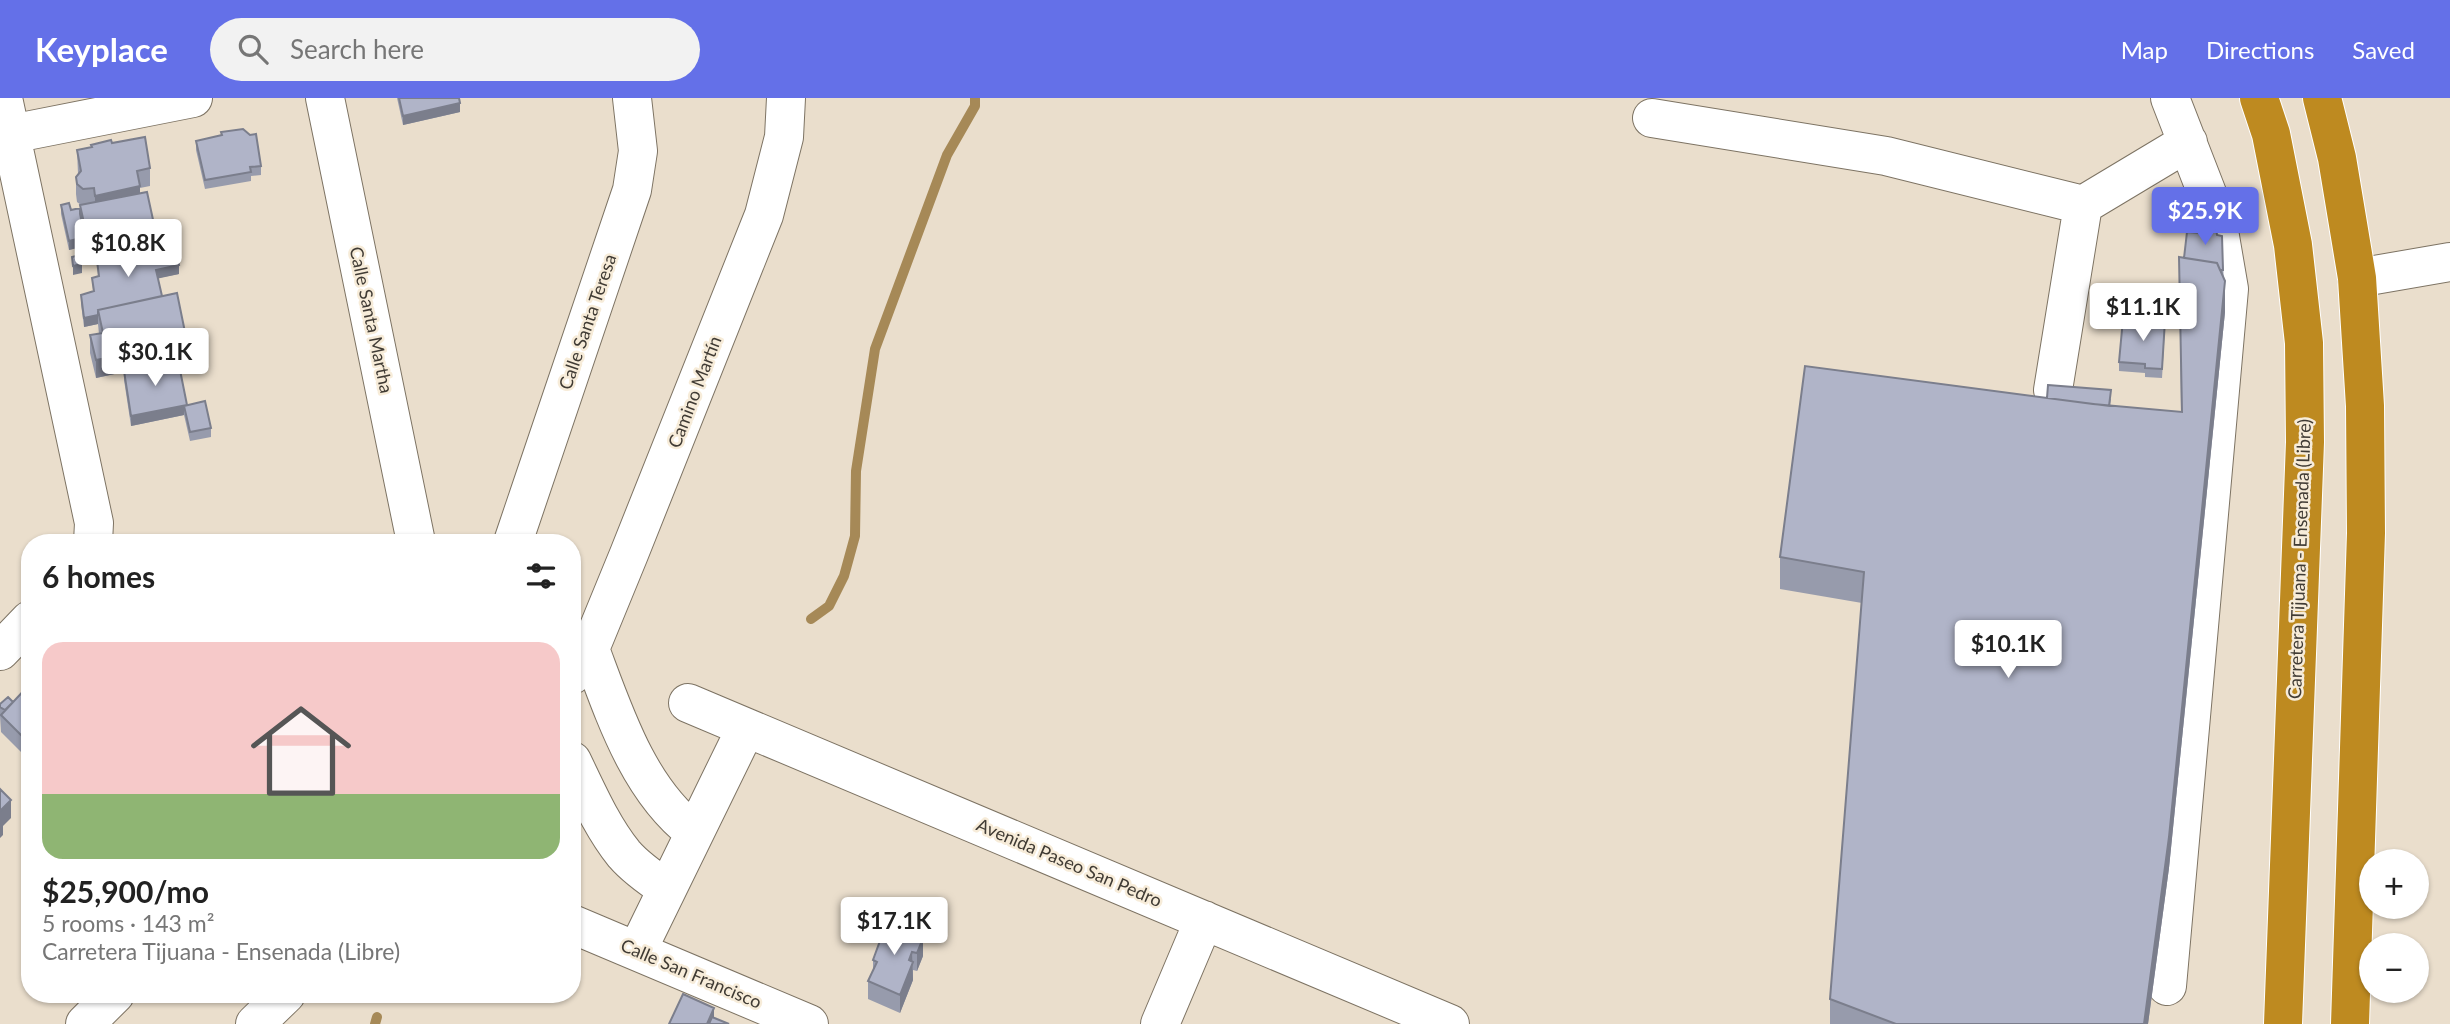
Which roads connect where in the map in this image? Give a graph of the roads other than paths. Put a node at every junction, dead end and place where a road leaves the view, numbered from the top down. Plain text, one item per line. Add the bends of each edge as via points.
1 (193, 98) edge
2 (325, 98) edge
3 (632, 98) edge
4 (786, 98) edge
5 (2170, 98) edge
6 (2259, 98) edge
7 (2322, 98) edge
8 (7, 116) edge
9 (1652, 118) dead end
10 (2188, 142) junction
11 (2083, 205) junction
12 (2449, 259) edge
13 (2357, 278) junction
14 (2053, 390) edge
15 (93, 534) edge
16 (414, 534) edge
17 (516, 534) edge
18 (21, 630) edge
19 (0, 651) edge
20 (581, 662) edge
21 (688, 703) dead end
22 (746, 727) junction
23 (581, 778) edge
24 (694, 832) junction
25 (667, 889) junction
26 (1204, 920) junction
27 (581, 928) edge
28 (637, 951) junction
29 (2167, 986) dead end
30 (106, 1003) edge
31 (277, 1003) edge
32 (1428, 1020) edge
33 (85, 1024) edge
34 (255, 1024) edge
35 (809, 1024) edge
36 (1160, 1024) edge
37 (2283, 1024) edge
38 (2350, 1024) edge

1 - 8 street
2 - 16 street, Calle Santa Martha
3 - 17 street, Calle Santa Teresa via 638,150 632,190
4 - 20 street, Camino Martín via 784,137 764,215 673,449
5 - 10 street
6 - 37 highway, Carretera Tijuana - Ensenada (Libre) via 2271,134 2293,245 2304,343 2305,442
7 - 13 highway
8 - 15 street
9 - 11 street via 1886,156
10 - 11 street
10 - 29 street via 2217,219 2229,289
11 - 14 street
12 - 13 street
13 - 38 highway via 2366,533
18 - 19 street
20 - 24 street via 651,786
21 - 22 street, Avenida Paseo San Pedro
22 - 24 street
22 - 26 street, Avenida Paseo San Pedro
23 - 25 street via 624,854
24 - 25 street
25 - 28 street
26 - 32 street, Avenida Paseo San Pedro
26 - 36 street
27 - 28 street, Calle San Francisco
28 - 35 street, Calle San Francisco
30 - 33 street
31 - 34 street

